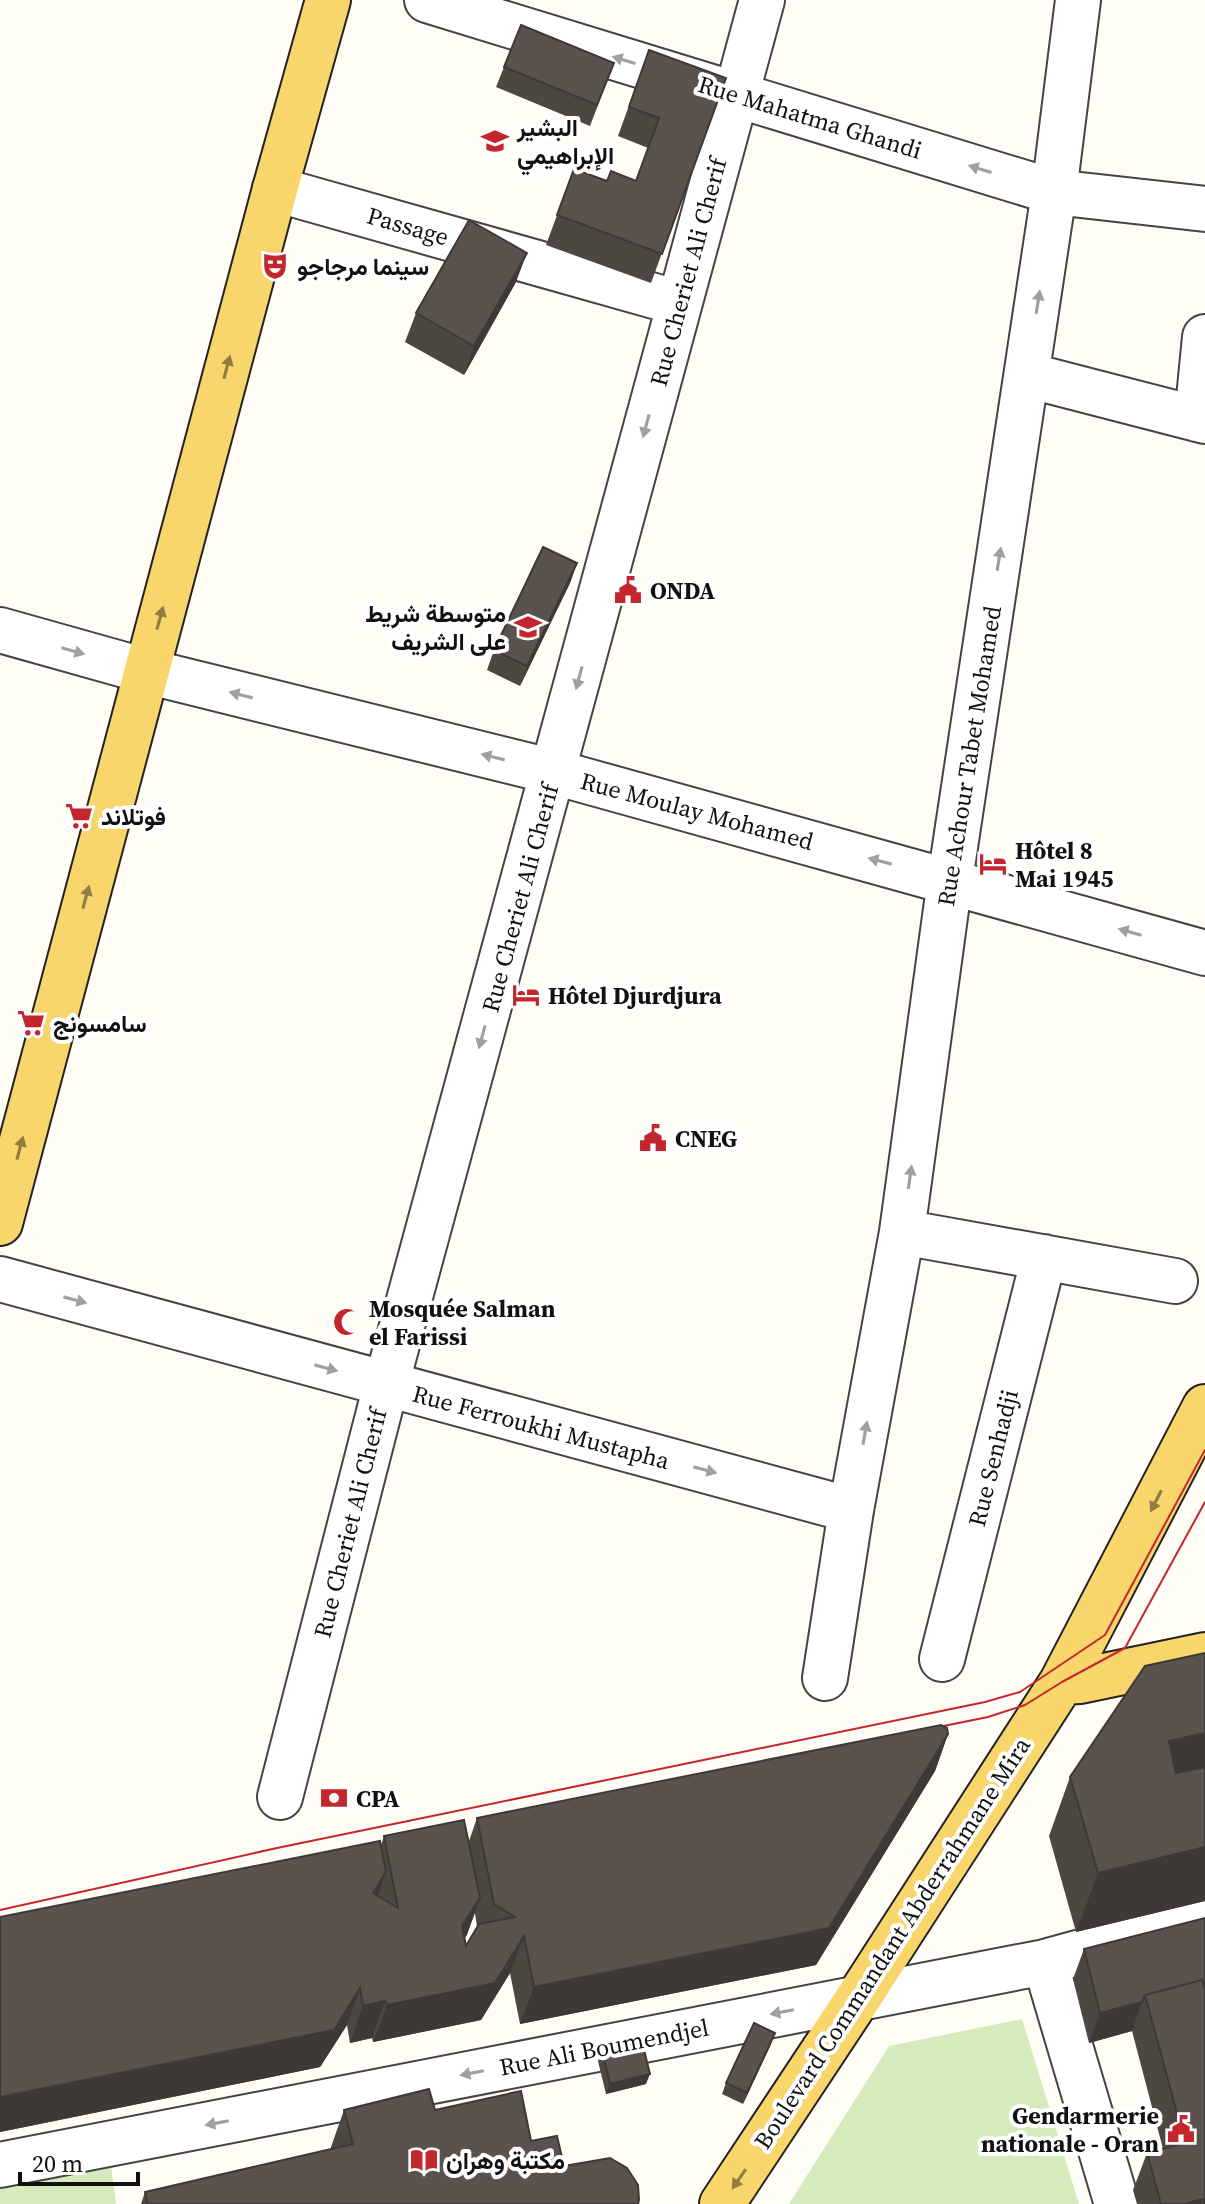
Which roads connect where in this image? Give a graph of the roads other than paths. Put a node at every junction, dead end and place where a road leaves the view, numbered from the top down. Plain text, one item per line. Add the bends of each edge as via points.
1 (328, 0) edge
2 (427, 0) edge
3 (762, 0) edge
4 (1078, 0) edge
5 (735, 95) junction
6 (275, 189) junction
7 (1054, 192) junction
8 (1205, 209) edge
9 (679, 303) junction
10 (1205, 337) edge
11 (1027, 375) junction
12 (1201, 420) edge
13 (0, 630) edge
14 (146, 671) junction
15 (554, 772) junction
16 (950, 880) junction
17 (1205, 953) edge
18 (0, 1223) edge
19 (902, 1232) junction
20 (1044, 1257) junction
21 (0, 1279) edge
22 (1175, 1281) dead end
23 (386, 1385) junction
24 (1205, 1407) edge
25 (1193, 1444) edge
26 (851, 1510) junction
27 (1205, 1655) edge
28 (942, 1659) dead end
29 (825, 1678) dead end
30 (1062, 1682) junction
31 (280, 1797) dead end
32 (1205, 1918) edge
33 (1045, 1962) junction
34 (859, 1997) junction
35 (0, 2165) edge
36 (722, 2204) edge
37 (1117, 2204) edge

1 - 6 main road
5 -> 2 street, Rue Mahatma Ghandi
3 - 5 street, Rue Cheriet Ali Cherif
4 - 7 street, Rue Achour Tabet Mohamed
7 -> 5 street, Rue Mahatma Ghandi
5 - 9 street, Rue Cheriet Ali Cherif
6 - 9 street, Passage
14 -> 6 main road
7 - 8 street, Rue Mahatma Ghandi
11 -> 7 street, Rue Achour Tabet Mohamed
9 -> 15 street, Rue Cheriet Ali Cherif
10 - 12 street
11 - 12 street
16 -> 11 street, Rue Achour Tabet Mohamed
13 -> 14 street, Rue Moulay Mohamed
15 -> 14 street, Rue Moulay Mohamed
18 -> 14 main road
16 -> 15 street, Rue Moulay Mohamed
15 -> 23 street, Rue Cheriet Ali Cherif
17 -> 16 street, Rue Moulay Mohamed
19 -> 16 street, Rue Achour Tabet Mohamed
19 - 20 street
26 -> 19 street, Rue Achour Tabet Mohamed
20 - 22 street
20 - 28 street, Rue Senhadji
21 -> 23 street, Rue Ferroukhi Mustapha
23 -> 26 street, Rue Ferroukhi Mustapha
23 - 31 street, Rue Cheriet Ali Cherif
24 - 25 main road, Boulevard Commandant Abderrahmane Mira
25 -> 30 main road, Boulevard Commandant Abderrahmane Mira
26 - 29 street, Rue Achour Tabet Mohamed
27 - 30 main road
30 - 34 main road, Boulevard Commandant Abderrahmane Mira
32 - 33 street, Rue Ali Boumendjel
33 - 34 street, Rue Ali Boumendjel
33 - 37 street
34 -> 35 street, Rue Ali Boumendjel
34 -> 36 main road, Boulevard Commandant Abderrahmane Mira

